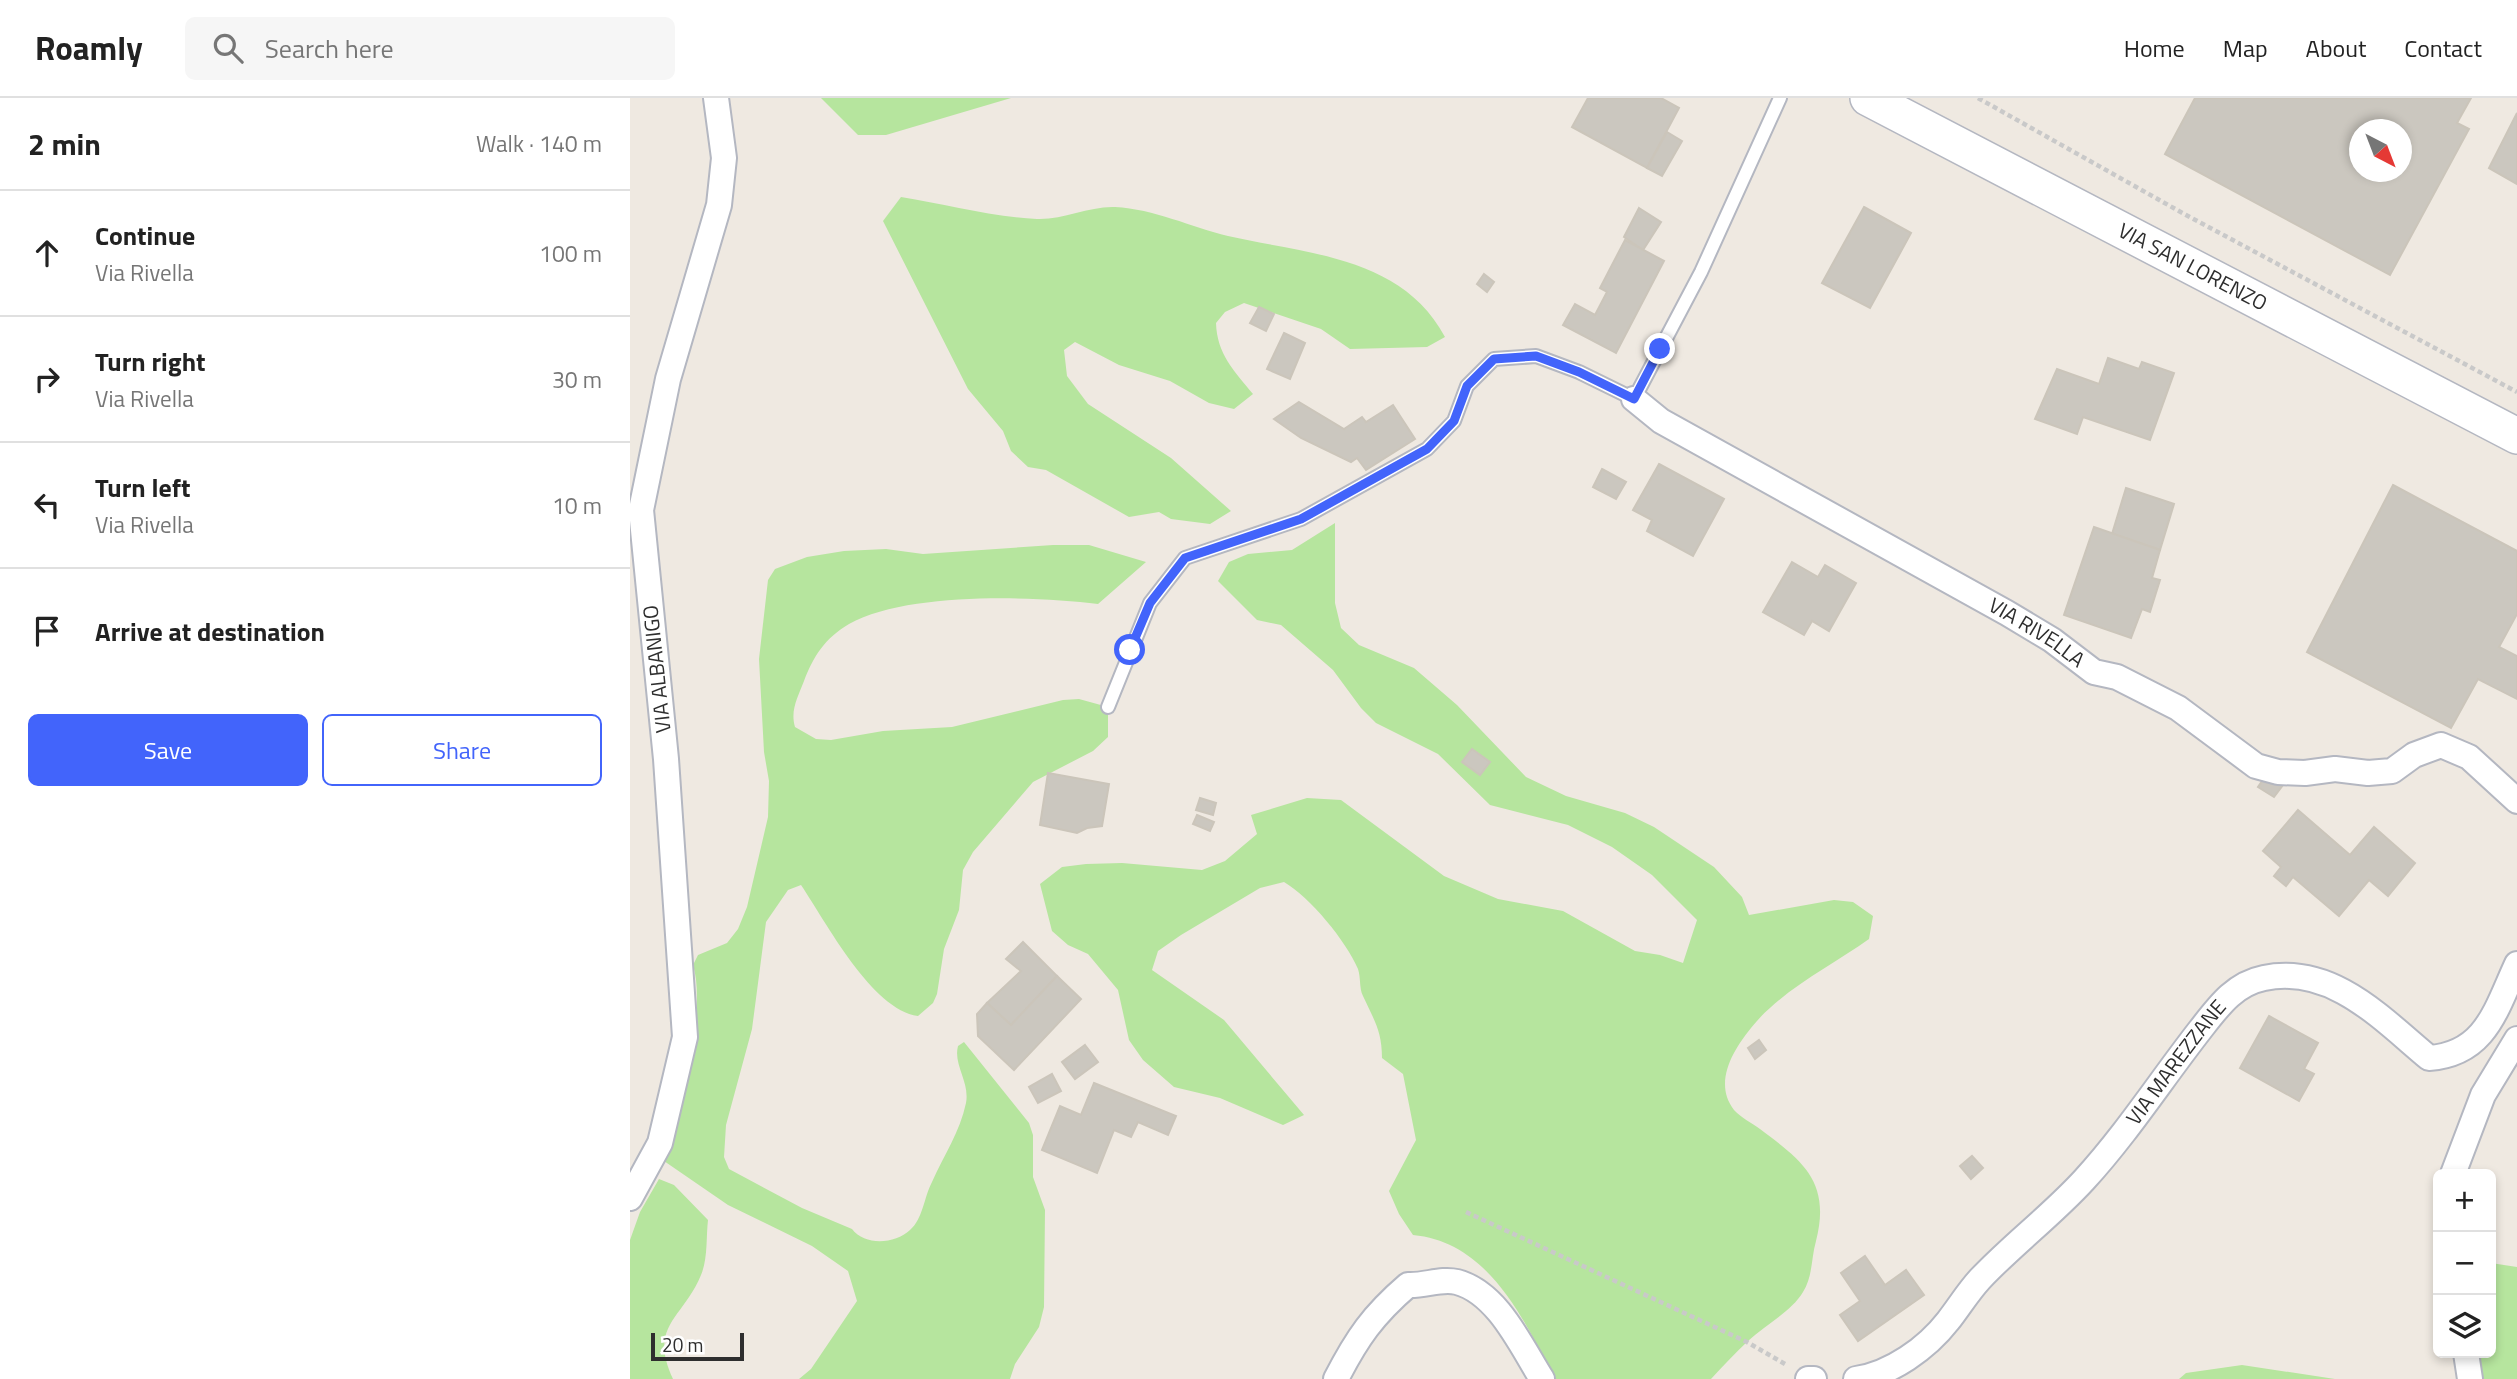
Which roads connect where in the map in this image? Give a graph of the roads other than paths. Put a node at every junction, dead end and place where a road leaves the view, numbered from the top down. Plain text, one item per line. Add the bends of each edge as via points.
1 (716, 98) edge
2 (1780, 98) edge
3 (1868, 98) edge
4 (1634, 399) junction
5 (2517, 436) edge
6 (1108, 707) dead end
7 (2517, 801) edge
8 (2517, 964) edge
9 (2517, 1039) edge
10 (2455, 1169) edge
11 (630, 1198) edge
12 (2467, 1358) edge
13 (1336, 1379) edge
14 (1542, 1379) edge
15 (1856, 1379) edge
16 (2470, 1379) edge

1 - 11 street, VIA ALBANIGO via 724,158 719,205 668,379 641,510 666,759 685,1037 660,1143
2 - 4 lane via 1701,272
3 - 5 main road, VIA SAN LORENZO
4 - 6 lane, VIA RIVELLA via 1536,356 1494,359 1467,386 1454,421 1427,449 1301,519 1185,558 1150,603
4 - 7 street, VIA RIVELLA via 1661,421 2007,613 2094,672 2117,677 2166,701 2256,766 2305,773 2392,771 2414,755 2441,745 2469,757
8 - 15 street, VIA MAREZZANE via 2482,1034 2467,1048 2429,1058 2369,1006 2342,990 2287,976 2238,987 2100,1162 1980,1279 1947,1323 1902,1362
9 - 10 street via 2483,1095
12 - 16 street
13 - 14 street via 1358,1335 1382,1307 1408,1285 1425,1286 1441,1280 1458,1282 1486,1298

